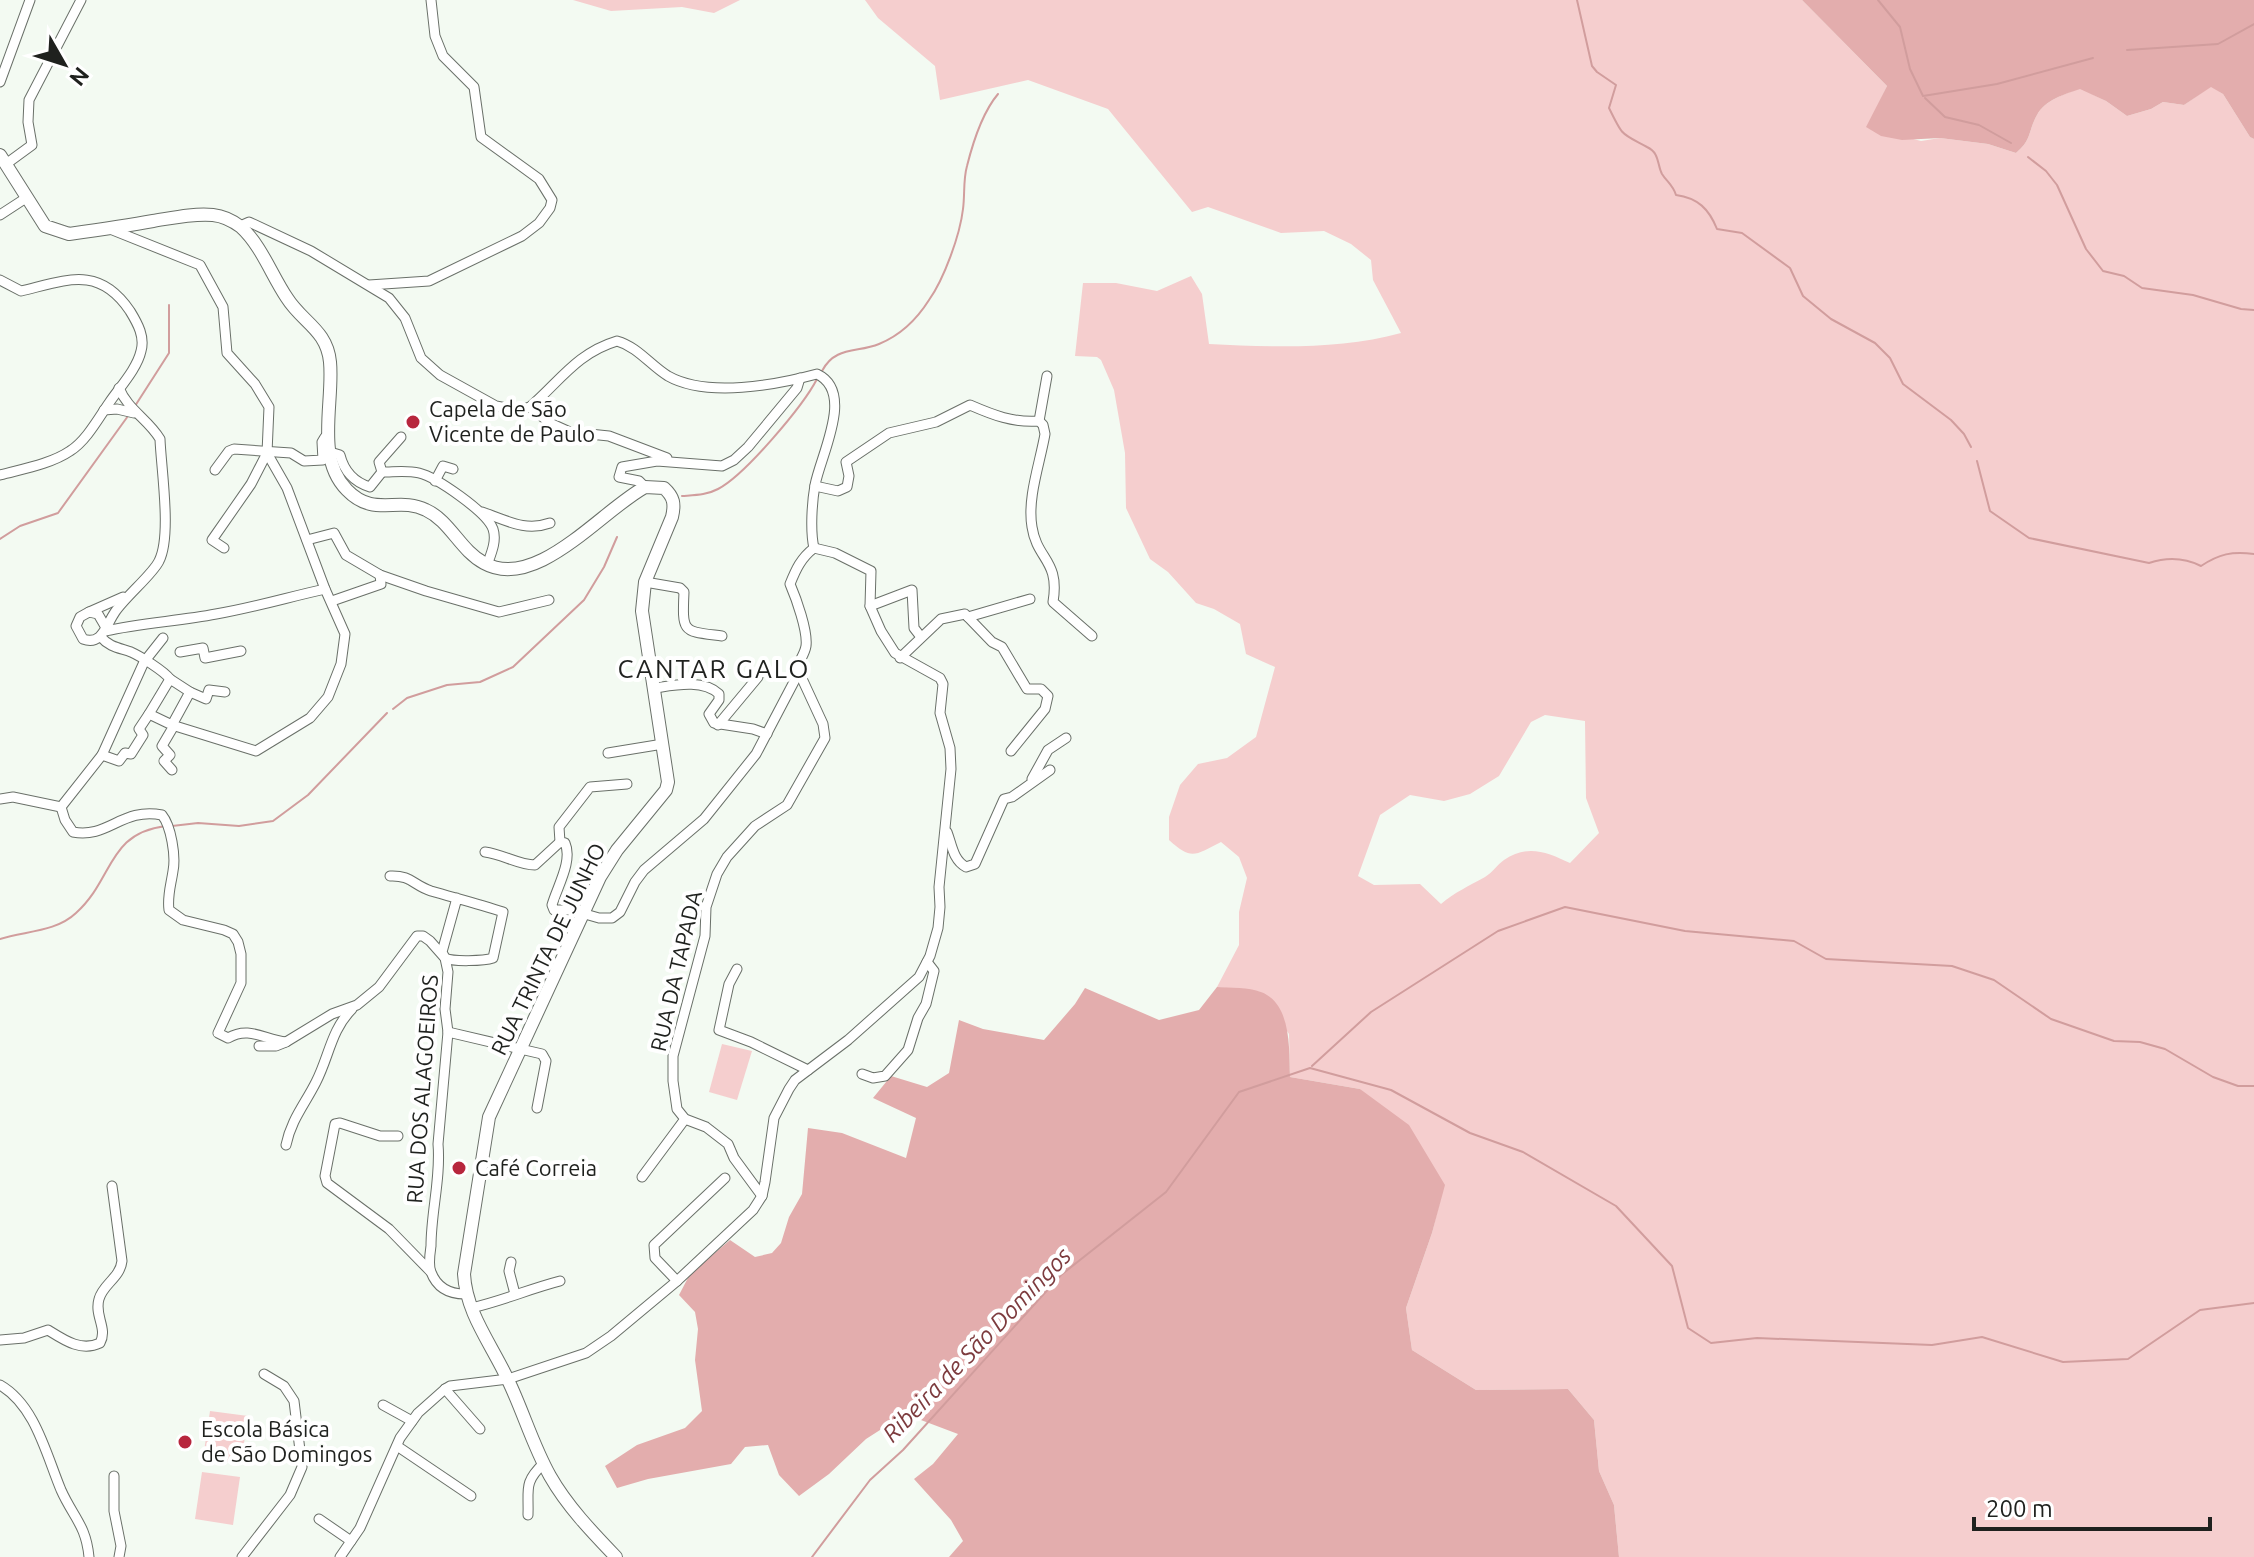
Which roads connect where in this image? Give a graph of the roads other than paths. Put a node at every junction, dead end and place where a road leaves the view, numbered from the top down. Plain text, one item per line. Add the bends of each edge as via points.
1 (30, 0) edge
2 (81, 0) edge
3 (431, 0) edge
4 (0, 82) edge
5 (3, 160) edge
6 (26, 198) junction
7 (0, 215) edge
8 (240, 226) junction
9 (110, 229) junction
10 (0, 280) edge
11 (369, 285) junction
12 (1047, 376) dead end
13 (800, 378) junction
14 (119, 388) junction
15 (530, 407) junction
16 (104, 410) junction
17 (134, 413) junction
18 (1039, 421) junction
19 (329, 431) junction
20 (401, 437) dead end
21 (330, 452) junction
22 (267, 453) junction
23 (677, 461) junction
24 (453, 469) dead end
25 (215, 470) dead end
26 (382, 472) junction
27 (0, 475) edge
28 (435, 481) junction
29 (815, 486) junction
30 (645, 487) junction
31 (479, 511) junction
32 (550, 523) dead end
33 (307, 540) junction
34 (224, 548) dead end
35 (814, 548) junction
36 (487, 565) junction
37 (380, 575) junction
38 (645, 582) junction
39 (325, 589) junction
40 (126, 595) junction
41 (1030, 599) dead end
42 (549, 600) dead end
43 (332, 601) junction
44 (119, 606) junction
45 (870, 606) junction
46 (89, 612) junction
47 (968, 617) junction
48 (130, 624) junction
49 (104, 631) junction
50 (722, 636) dead end
51 (1092, 636) dead end
52 (921, 637) junction
53 (163, 638) dead end
54 (241, 651) dead end
55 (180, 652) dead end
56 (900, 658) junction
57 (144, 662) junction
58 (796, 667) junction
59 (758, 677) dead end
60 (170, 679) junction
61 (655, 688) junction
62 (190, 692) junction
63 (225, 692) dead end
64 (149, 714) junction
65 (172, 725) junction
66 (718, 725) junction
67 (767, 734) junction
68 (1066, 738) dead end
69 (663, 744) junction
70 (1011, 751) dead end
71 (608, 753) dead end
72 (102, 755) junction
73 (172, 770) dead end
74 (1050, 770) dead end
75 (1030, 782) junction
76 (627, 784) dead end
77 (0, 799) edge
78 (61, 807) junction
79 (946, 829) junction
80 (560, 842) junction
81 (485, 852) dead end
82 (390, 876) dead end
83 (457, 898) junction
84 (582, 914) junction
85 (445, 958) junction
86 (927, 962) junction
87 (737, 969) dead end
88 (354, 1006) junction
89 (448, 1032) junction
90 (286, 1042) junction
91 (259, 1046) dead end
92 (520, 1047) junction
93 (808, 1070) junction
94 (862, 1074) dead end
95 (537, 1108) dead end
96 (685, 1119) junction
97 (398, 1136) dead end
98 (286, 1145) dead end
99 (642, 1177) dead end
100 (725, 1178) dead end
101 (112, 1186) dead end
102 (762, 1196) junction
103 (511, 1262) dead end
104 (430, 1271) junction
105 (560, 1281) dead end
106 (677, 1281) junction
107 (465, 1294) junction
108 (515, 1294) junction
109 (471, 1308) junction
110 (0, 1340) edge
111 (264, 1374) dead end
112 (508, 1379) junction
113 (0, 1385) edge
114 (445, 1389) junction
115 (383, 1405) dead end
116 (412, 1421) junction
117 (480, 1429) dead end
118 (397, 1446) junction
119 (544, 1463) junction
120 (114, 1476) dead end
121 (471, 1496) dead end
122 (528, 1515) dead end
123 (319, 1519) dead end
124 (351, 1541) junction
125 (89, 1557) edge
126 (119, 1557) edge
127 (242, 1557) edge
128 (340, 1557) edge
129 (616, 1557) edge

1 - 4 street
2 - 5 street via 29,100 32,145
3 - 11 street via 443,56 474,87 481,137 539,179 552,200 539,223 522,236 429,281
5 - 6 street
6 - 7 street
6 - 9 street via 45,226 55,231
8 - 9 street via 212,215
8 - 11 street via 249,222 268,229
8 - 19 street via 290,303 327,344
9 - 22 street via 200,265 223,307 227,353 269,407
10 - 14 street via 21,291 78,278 113,290 143,338 141,354
11 - 15 street via 398,307 427,365 481,400 518,410
12 - 18 street
13 - 15 street via 713,388 690,384 617,341 583,356
13 - 23 street via 790,397 734,460 722,466
13 - 29 street via 824,377 835,396
14 - 16 street
14 - 17 street
15 - 23 street via 570,432 609,436
16 - 17 street
16 - 27 street via 70,452
17 - 40 street via 160,439 165,535 159,562
18 - 29 street via 1021,423 970,405 936,422 876,439 846,462 847,487 838,491
18 - 51 street via 1045,434 1032,501 1032,532 1056,581 1053,602
19 - 21 street
19 - 22 street via 322,442 323,460
20 - 26 street via 379,462
21 - 26 street via 340,455 343,467 362,485 370,487
21 - 36 street via 335,476 362,502 424,509
22 - 25 street via 234,449
22 - 33 street
22 - 34 street via 212,540
23 - 30 street via 622,467 619,477
24 - 28 street via 443,466
26 - 28 street via 409,471
28 - 31 street
29 - 35 street
30 - 36 street via 543,561 510,571
30 - 38 street, RUA TRINTA DE JUNHO via 664,488 674,506
31 - 32 street via 521,527
31 - 36 street via 494,531
33 - 37 street via 334,533 346,555
33 - 39 street
35 - 45 street via 871,571
35 - 58 street via 790,584 806,647
37 - 42 street via 499,612
37 - 43 street via 381,584
38 - 50 street via 680,588 688,630
38 - 61 street, RUA TRINTA DE JUNHO via 642,611
39 - 43 street
39 - 48 street via 218,614
40 - 44 street
40 - 46 street
41 - 47 street
43 - 65 street via 345,634 341,664 328,697 310,718 256,751
44 - 48 street via 119,616
44 - 49 street
45 - 52 street via 912,590 914,628
45 - 56 street
46 - 49 street via 102,617
46 - 49 street via 77,621 79,635 92,641
47 - 52 street via 941,619
47 - 70 street via 1002,647 1027,689 1041,689 1048,696 1045,709
48 - 49 street
49 - 57 street via 106,643
52 - 56 street
53 - 57 street
54 - 55 street via 205,658 203,648
56 - 79 street via 943,684 940,713 951,769
57 - 60 street
57 - 72 street
58 - 67 street via 797,676
58 - 96 street, RUA DA TAPADA via 825,738 787,805 755,826 717,874 673,1056 677,1109
59 - 66 street
60 - 62 street
60 - 64 street
61 - 66 street via 694,684 714,689 719,700 709,714
61 - 69 street, RUA TRINTA DE JUNHO
62 - 63 street via 206,699 209,690
62 - 65 street
64 - 65 street
64 - 72 street via 131,754 119,761
65 - 73 street via 162,746
66 - 67 street
67 - 84 street via 704,819 644,870 620,912 612,918
68 - 75 street via 1048,750
69 - 71 street
69 - 84 street, RUA TRINTA DE JUNHO via 666,790 617,850
72 - 78 street
74 - 75 street
75 - 79 street via 1004,799 975,864 961,864
76 - 80 street via 590,787 559,827
77 - 78 street
78 - 90 street via 73,832 95,833 139,813 162,815 174,869 169,910 183,920 233,934 238,942 241,983 218,1033 228,1038 248,1032
79 - 86 street via 938,928
80 - 81 street via 529,866
80 - 84 street via 568,850 567,862 552,905 557,911
82 - 83 street via 407,877
83 - 85 street via 442,952
83 - 85 street via 503,912 493,958
84 - 92 street, RUA TRINTA DE JUNHO
85 - 88 street, RUA DOS ALAGOEIROS via 430,941 417,936 379,987
85 - 89 street, RUA DOS ALAGOEIROS
86 - 93 street via 919,977
86 - 94 street via 934,971 908,1050 885,1076
87 - 93 street via 719,1030
88 - 90 street, RUA DOS ALAGOEIROS
88 - 98 street via 338,1024 316,1083 289,1127
89 - 92 street
89 - 104 street, RUA DOS ALAGOEIROS
90 - 91 street, RUA DOS ALAGOEIROS
92 - 95 street via 542,1054 546,1061
92 - 107 street, RUA TRINTA DE JUNHO via 483,1140
93 - 102 street via 795,1080 774,1118
96 - 99 street
96 - 102 street via 728,1144
97 - 104 street via 335,1124 325,1176
100 - 106 street via 654,1245 655,1258
101 - 110 street via 122,1261 99,1300 104,1333 100,1343 67,1343 48,1330
102 - 106 street
103 - 108 street
104 - 107 street via 443,1289
105 - 108 street
106 - 112 street via 586,1353
107 - 109 street, RUA TRINTA DE JUNHO
108 - 109 street
109 - 112 street, RUA TRINTA DE JUNHO
111 - 127 street via 284,1386 294,1401 302,1467 290,1495
112 - 114 street
112 - 119 street, RUA TRINTA DE JUNHO
113 - 125 street via 40,1434 68,1505 85,1529
114 - 116 street
114 - 117 street
115 - 116 street
116 - 118 street
118 - 121 street
118 - 124 street
119 - 122 street via 526,1489
119 - 129 street, RUA TRINTA DE JUNHO via 566,1502
120 - 126 street
123 - 124 street
124 - 128 street

